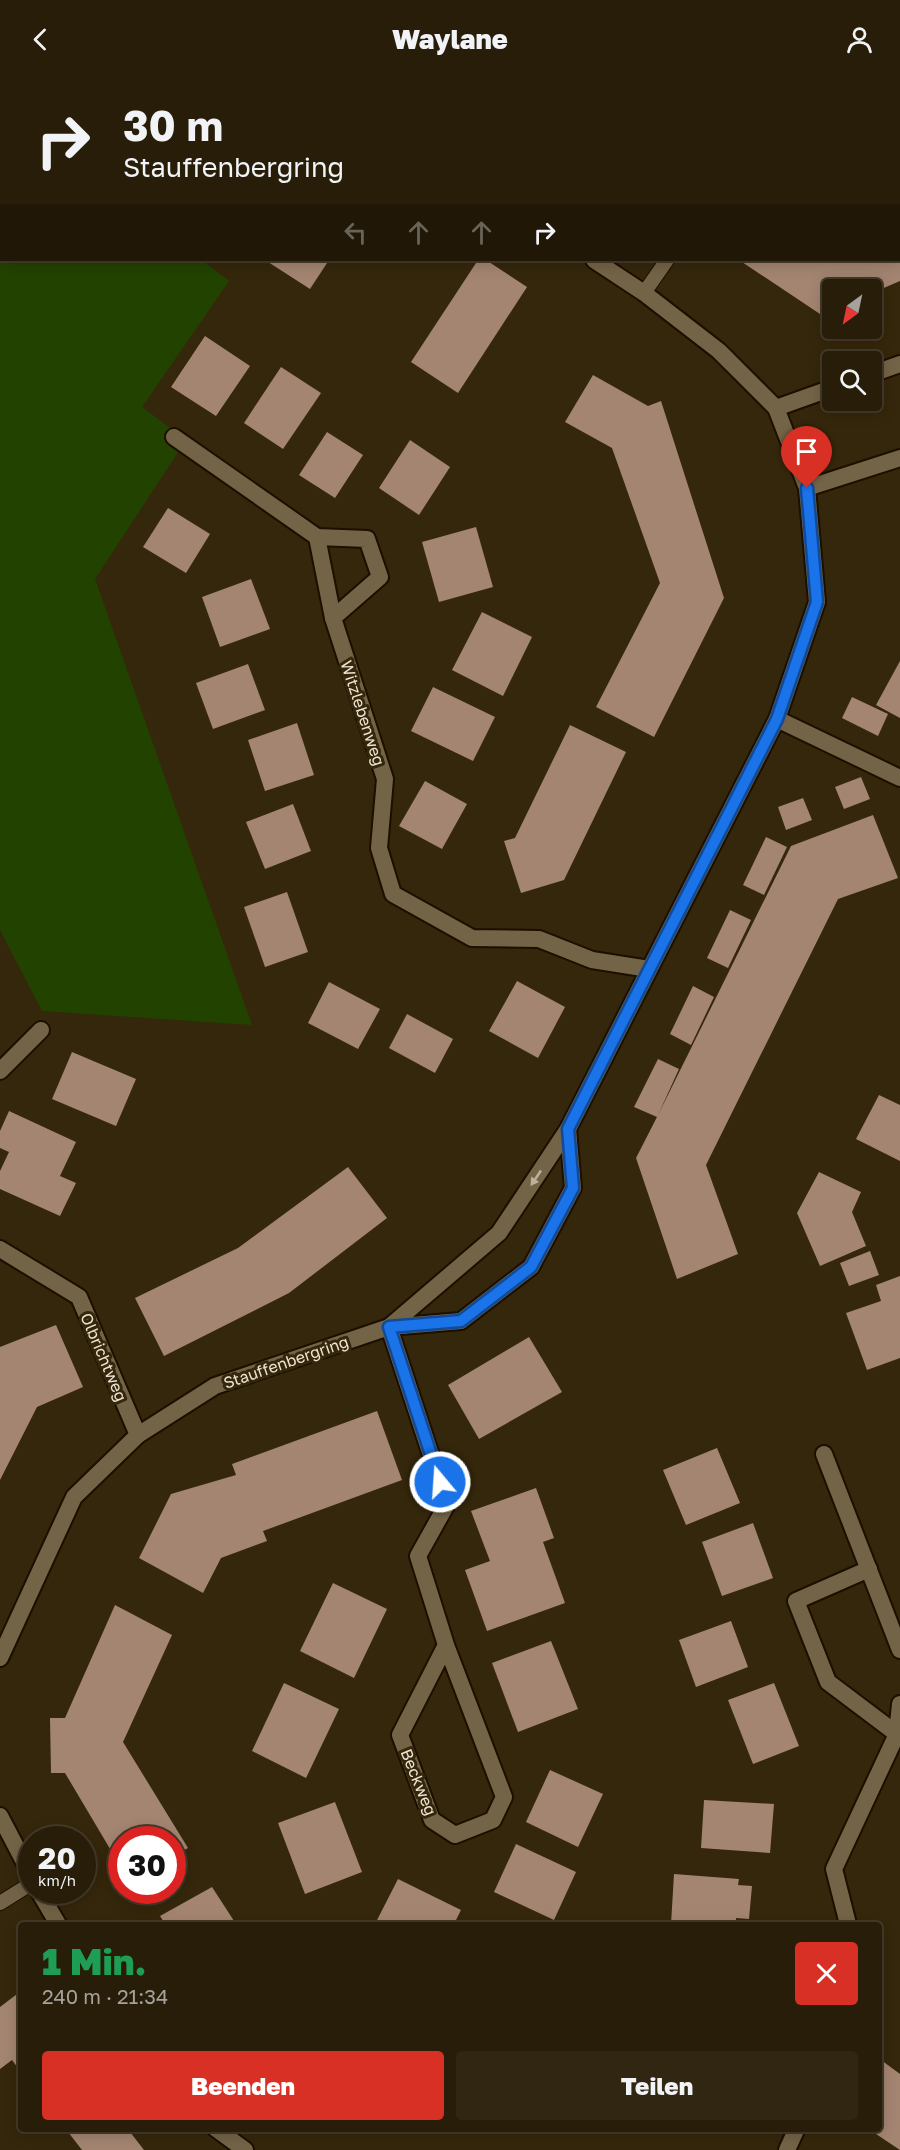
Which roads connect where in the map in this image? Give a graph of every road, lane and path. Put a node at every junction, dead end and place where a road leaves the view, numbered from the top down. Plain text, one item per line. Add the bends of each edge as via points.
1 (596, 261) edge
2 (666, 261) edge
3 (644, 293) junction
4 (900, 364) edge
5 (882, 370) edge
6 (822, 392) edge
7 (776, 408) junction
8 (174, 437) dead end
9 (900, 458) edge
10 (807, 488) junction
11 (318, 537) junction
12 (333, 618) junction
13 (777, 719) junction
14 (900, 778) edge
15 (649, 969) junction
16 (41, 1030) dead end
17 (0, 1071) edge
18 (568, 1129) junction
19 (0, 1249) edge
20 (389, 1327) junction
21 (138, 1435) junction
22 (824, 1454) dead end
23 (869, 1569) junction
24 (447, 1646) junction
25 (900, 1650) edge
26 (0, 1658) edge
27 (900, 1704) edge
28 (897, 1734) junction
29 (0, 1816) edge
30 (18, 1850) edge
31 (18, 1892) edge
32 (0, 1903) edge
33 (46, 1904) edge
34 (57, 1922) edge
35 (847, 1922) edge
36 (220, 2132) edge
37 (795, 2132) edge
38 (245, 2150) edge
39 (787, 2150) edge

1 - 3 street, Stauffenbergring
2 - 3 lane
3 - 7 street, Stauffenbergring via 719,351
4 - 5 street
6 - 7 street
7 - 10 street, Stauffenbergring
8 - 11 street
9 - 10 street
10 - 13 street, Stauffenbergring via 817,602
11 - 12 street, Witzlebenweg
11 - 12 street via 368,539 380,577
12 - 15 street, Witzlebenweg via 385,779 379,848 393,894 472,938 539,939 592,960
13 - 14 street
13 - 15 street, Stauffenbergring
15 - 18 street, Stauffenbergring
16 - 17 street
18 -> 20 street, Stauffenbergring via 499,1233
18 - 20 street, Stauffenbergring via 573,1188 531,1267 461,1321
19 - 21 street, Olbrichtweg via 79,1297
20 - 21 street, Stauffenbergring via 215,1386
20 - 24 street, Beckweg via 447,1504 418,1556
21 - 26 street, Stauffenbergring via 74,1497
22 - 23 street
23 - 25 street
23 - 28 street via 796,1601 828,1682
24 - 24 street, Beckweg via 504,1797 493,1820 455,1835 432,1820 400,1735
27 - 28 street
28 - 35 street via 834,1869
29 - 30 street
31 - 32 lane
33 - 34 street
36 - 38 street
37 - 39 street

